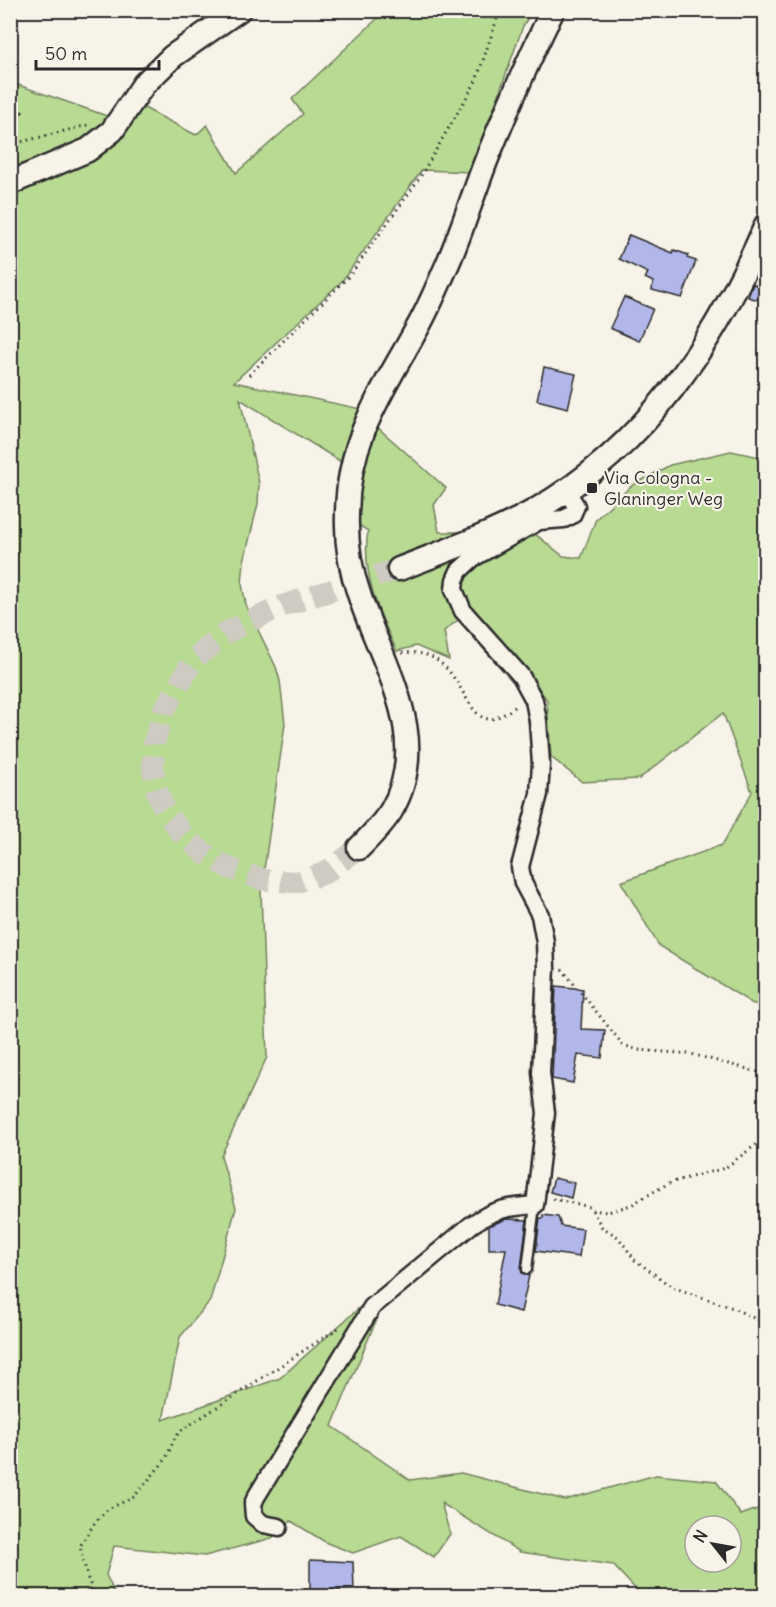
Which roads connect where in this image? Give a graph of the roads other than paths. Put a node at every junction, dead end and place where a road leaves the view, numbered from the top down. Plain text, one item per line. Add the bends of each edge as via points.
1 (239, 10) edge
2 (553, 10) edge
3 (10, 183) edge
4 (765, 225) edge
5 (566, 490) junction
6 (399, 568) tunnel mouth
7 (358, 848) tunnel mouth
8 (535, 1205) junction
9 (527, 1269) dead end
10 (279, 1527) dead end

1 - 3 main road via 173,56 144,84 112,131 88,150
2 - 7 main road via 526,66 445,270 366,421 353,460 347,514 351,567 399,699 408,746 400,792 392,810
4 - 5 main road via 745,274 681,378 640,428
5 - 6 main road via 501,528
5 - 8 street via 576,506 572,515 533,525 465,564 454,590 463,611 513,664 534,700 538,721 541,778 520,867 540,915 545,942 541,1072 546,1113
8 - 9 lane
8 - 10 street via 507,1207 486,1215 372,1307 255,1497 254,1516 263,1524

